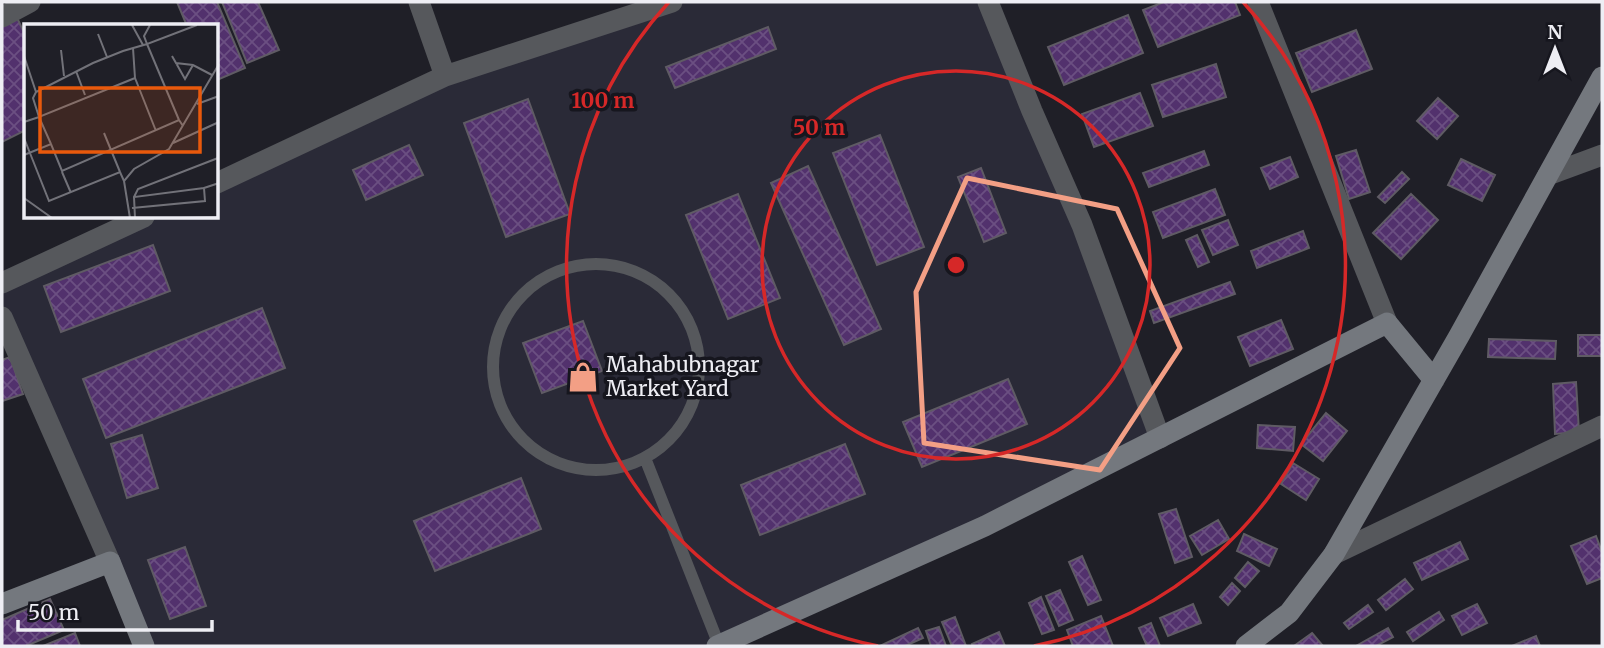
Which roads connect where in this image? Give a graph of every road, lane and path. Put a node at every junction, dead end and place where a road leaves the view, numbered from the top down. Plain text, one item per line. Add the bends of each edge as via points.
1 (30, 2) edge
2 (419, 2) edge
3 (672, 2) edge
4 (988, 2) edge
5 (1258, 2) edge
6 (2, 17) edge
7 (446, 76) junction
8 (1602, 77) edge
9 (1602, 155) edge
10 (1548, 175) junction
11 (219, 182) edge
12 (140, 219) edge
13 (2, 283) edge
14 (2, 317) edge
15 (1387, 323) junction
16 (1434, 380) junction
17 (1602, 426) edge
18 (1160, 438) junction
19 (645, 458) junction
20 (1334, 554) junction
21 (110, 562) junction
22 (2, 604) edge
23 (144, 646) edge
24 (719, 646) edge
25 (1246, 646) edge

1 - 6 street
2 - 7 street
3 - 7 street
4 - 18 street via 1082,225
5 - 15 street
7 - 11 street
8 - 10 street
9 - 10 street
10 - 16 street
12 - 13 street
14 - 21 street
15 - 16 street
15 - 18 street
16 - 20 street
17 - 20 street
18 - 24 street via 985,526
19 - 19 lane via 612,469 578,468 546,457 519,436 501,407 493,374 496,340 510,309 534,284 564,269 598,264 632,269 661,286 684,311 698,343 700,376 691,410 672,438
19 - 24 lane
20 - 25 street via 1289,613
21 - 22 street
21 - 23 street

